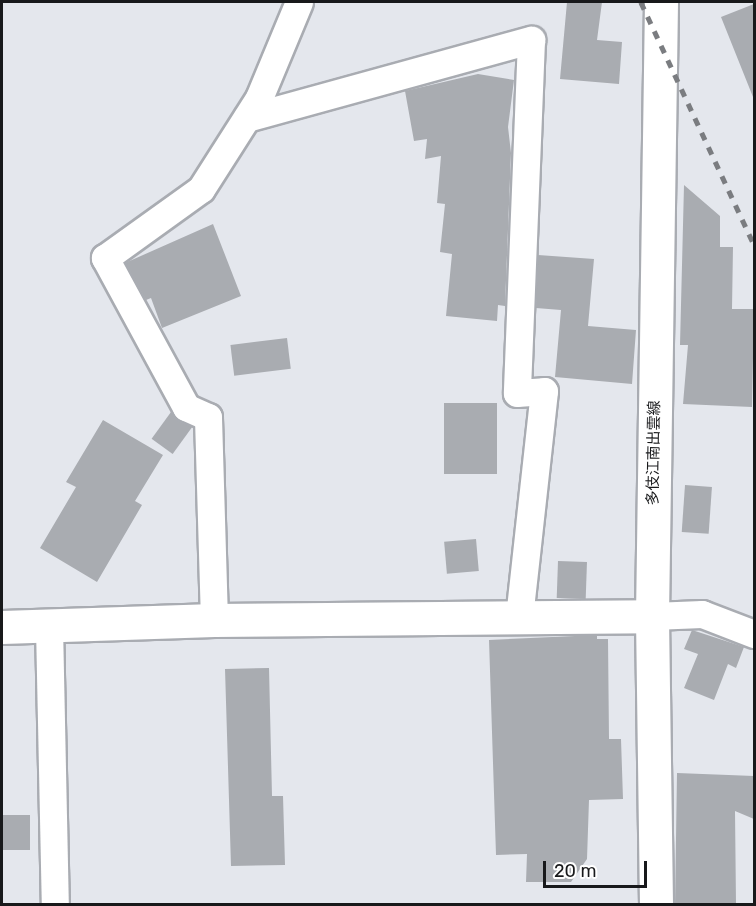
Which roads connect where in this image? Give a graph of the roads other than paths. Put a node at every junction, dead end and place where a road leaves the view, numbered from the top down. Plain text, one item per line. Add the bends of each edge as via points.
1 (299, 2) edge
2 (662, 2) edge
3 (247, 118) junction
4 (652, 616) junction
5 (519, 617) junction
6 (214, 620) junction
7 (49, 626) junction
8 (2, 627) edge
9 (754, 634) edge
10 (55, 904) edge
11 (656, 904) edge

1 - 3 street
2 - 4 main road, 多伎江南出雲線
3 - 5 street via 531,40 517,393 544,391
3 - 6 street via 201,189 105,258 186,407 208,417
4 - 5 main road
4 - 9 street via 702,614
4 - 11 main road, 多伎江南出雲線
5 - 6 main road
6 - 7 main road
7 - 8 main road
7 - 10 street

